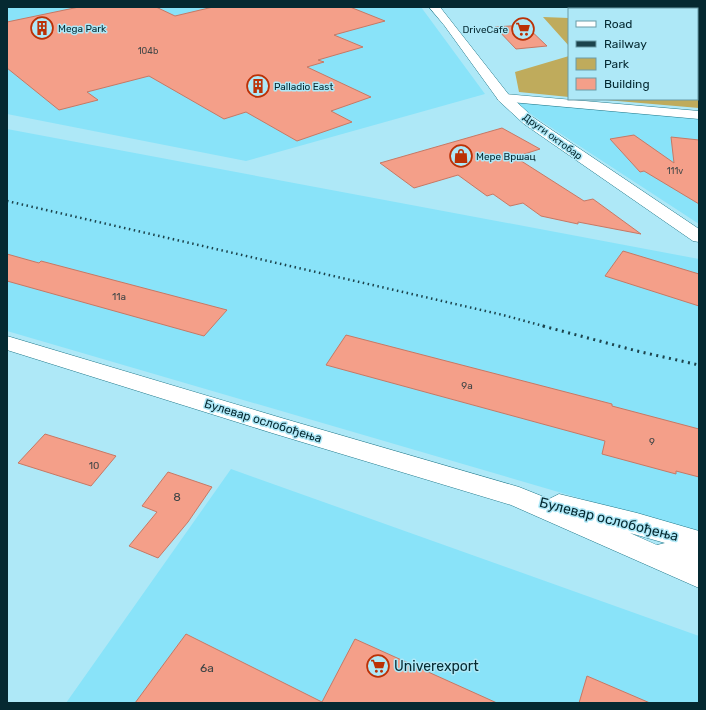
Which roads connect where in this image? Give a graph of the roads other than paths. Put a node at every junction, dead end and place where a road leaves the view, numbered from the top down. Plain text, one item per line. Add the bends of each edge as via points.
1 (434, 7) edge
2 (504, 98) junction
3 (699, 115) edge
4 (699, 237) edge
5 (7, 343) edge
6 (519, 497) junction
7 (699, 542) edge
8 (645, 554) junction
9 (699, 558) edge
10 (699, 576) edge

1 - 2 street, Други октобар
2 - 3 street
2 - 4 street, Други октобар via 529,121
5 - 6 street, Булевар ослобођења
6 - 7 street, Булевар ослобођења via 585,511
6 - 8 street, Булевар ослобођења
8 - 9 street, Булевар ослобођења
8 - 10 street, Булевар ослобођења

